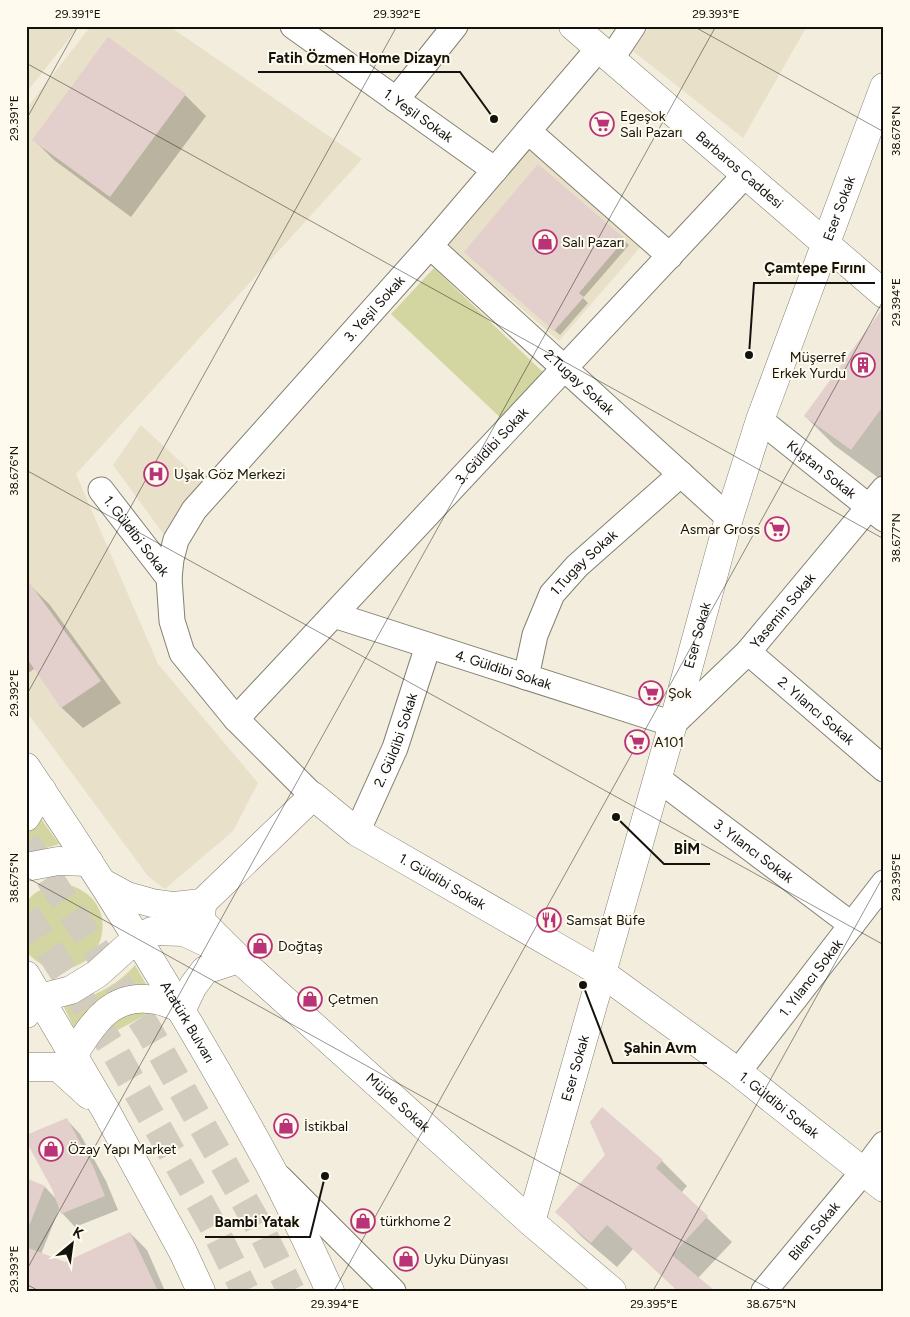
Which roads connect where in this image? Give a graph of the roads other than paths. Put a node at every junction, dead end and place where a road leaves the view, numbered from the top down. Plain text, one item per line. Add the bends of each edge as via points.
1 (292, 26) edge
2 (455, 26) edge
3 (573, 26) edge
4 (633, 26) edge
5 (605, 54) junction
6 (884, 87) edge
7 (396, 100) junction
8 (528, 131) junction
9 (495, 170) junction
10 (746, 174) junction
11 (826, 242) junction
12 (430, 246) junction
13 (670, 256) junction
14 (884, 294) edge
15 (565, 368) junction
16 (760, 420) junction
17 (681, 474) junction
18 (101, 490) dead end
19 (879, 505) edge
20 (729, 518) junction
21 (169, 578) junction
22 (334, 615) junction
23 (428, 646) junction
24 (748, 652) junction
25 (526, 677) junction
26 (236, 719) junction
27 (673, 724) junction
28 (26, 767) edge
29 (884, 769) edge
30 (656, 778) junction
31 (42, 790) junction
32 (313, 796) junction
33 (26, 818) edge
34 (357, 832) junction
35 (89, 862) junction
36 (26, 867) edge
37 (884, 883) edge
38 (104, 884) junction
39 (202, 903) junction
40 (852, 925) junction
41 (138, 938) junction
42 (239, 959) junction
43 (602, 973) junction
44 (31, 996) edge
45 (182, 1009) junction
46 (74, 1054) junction
47 (26, 1067) edge
48 (738, 1072) junction
49 (106, 1111) junction
50 (884, 1144) edge
51 (272, 1170) junction
52 (873, 1180) edge
53 (531, 1222) junction
54 (201, 1291) edge
55 (330, 1291) edge
56 (393, 1291) edge
57 (612, 1291) edge
58 (764, 1291) edge

1 - 7 street, 1. Yeşil Sokak
2 - 7 street
3 - 5 main road, Barbaros Caddesi
4 - 5 street, 3. Yeşil Sokak
5 - 8 street, 3. Yeşil Sokak
5 - 10 main road, Barbaros Caddesi
6 - 11 main road, Eser Sokak
7 - 9 street, 1. Yeşil Sokak
8 - 9 street, 3. Yeşil Sokak
8 - 13 street
9 - 12 street, 3. Yeşil Sokak
10 - 11 main road, Barbaros Caddesi
10 - 13 street, 3. Güldibi Sokak
11 - 14 main road, Barbaros Caddesi
11 - 16 main road, Eser Sokak
12 - 15 street, 2.Tugay Sokak
12 - 21 street, 3. Yeşil Sokak via 194,510 176,540
13 - 15 street, 3. Güldibi Sokak
15 - 17 street, 2.Tugay Sokak
15 - 22 street, 3. Güldibi Sokak
16 - 19 street, Kuştan Sokak
16 - 20 main road, Eser Sokak
17 - 20 street, 2.Tugay Sokak
17 - 25 street, 1.Tugay Sokak via 577,566 552,594 536,635
18 - 21 street, 1. Güldibi Sokak
19 - 24 street, Yasemin Sokak
20 - 27 main road, Eser Sokak
21 - 26 street, 1. Güldibi Sokak via 172,621 182,653
22 - 23 street, 4. Güldibi Sokak
22 - 26 street, 3. Güldibi Sokak
23 - 25 street, 4. Güldibi Sokak
23 - 34 street, 2. Güldibi Sokak via 395,748
24 - 27 street, Yasemin Sokak
24 - 29 street, 2. Yılancı Sokak
25 - 27 street, 4. Güldibi Sokak
26 - 32 street, 1. Güldibi Sokak
27 - 30 main road, Eser Sokak
28 - 31 main road, Atatürk Bulvarı
30 - 40 street, 3. Yılancı Sokak
30 - 43 main road, Eser Sokak
31 - 33 main road
31 - 35 main road, Atatürk Bulvarı
32 - 34 main road, 1. Güldibi Sokak
32 - 39 main road
34 - 43 main road, 1. Güldibi Sokak
35 - 36 main road via 58,861
35 - 38 main road, Atatürk Bulvarı
37 - 40 street, 1. Yılancı Sokak
38 - 39 main road via 127,896 152,903 174,906
38 - 41 main road, Atatürk Bulvarı
39 - 42 main road, Müjde Sokak via 201,921
40 - 48 street, 1. Yılancı Sokak
41 - 42 main road via 152,931 184,932
41 - 44 main road via 97,974 71,990
41 - 45 main road, Atatürk Bulvarı
42 - 45 main road via 205,970
42 - 53 main road, Müjde Sokak
43 - 48 main road, 1. Güldibi Sokak
43 - 53 main road, Eser Sokak
44 - 46 main road
45 - 46 main road via 157,1000 135,998 117,1003 89,1029
45 - 51 main road, Atatürk Bulvarı
46 - 49 main road
47 - 49 main road via 58,1067
48 - 52 main road, 1. Güldibi Sokak
49 - 54 main road
50 - 52 street, Bilen Sokak
51 - 55 main road, Atatürk Bulvarı
51 - 56 street
52 - 58 street, Bilen Sokak
53 - 57 main road, Müjde Sokak

